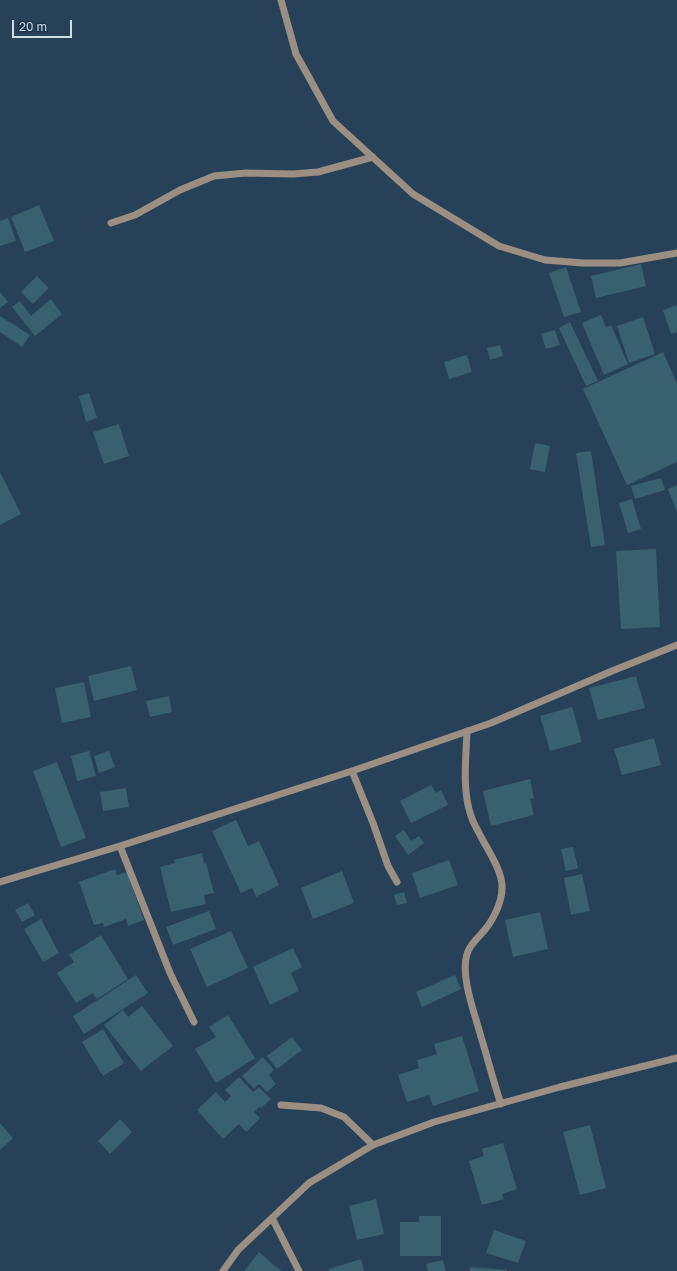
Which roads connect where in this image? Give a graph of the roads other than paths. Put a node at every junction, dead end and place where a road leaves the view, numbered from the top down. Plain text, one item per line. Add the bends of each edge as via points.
1 (281, 0) edge
2 (373, 158) junction
3 (111, 223) dead end
4 (677, 253) edge
5 (677, 645) edge
6 (467, 731) junction
7 (352, 771) junction
8 (120, 846) junction
9 (0, 882) edge
10 (398, 882) dead end
11 (194, 1022) dead end
12 (677, 1058) edge
13 (501, 1104) junction
14 (281, 1105) dead end
15 (373, 1145) junction
16 (272, 1218) junction
17 (223, 1271) edge
18 (298, 1271) edge

1 - 2 street via 296,54 333,121
2 - 3 street via 318,172 214,176 180,190 135,215
2 - 4 street via 413,194 499,246 545,260 583,263 620,263
5 - 6 street
6 - 7 street
6 - 13 street via 467,798 471,817 499,871 502,888 494,917 467,954 465,973
7 - 8 street
7 - 10 street via 388,866
8 - 9 street
8 - 11 street via 170,973
12 - 13 street
13 - 15 street via 434,1122
14 - 15 street via 321,1108 338,1115
15 - 16 street via 309,1183
16 - 17 street via 238,1250
16 - 18 street

